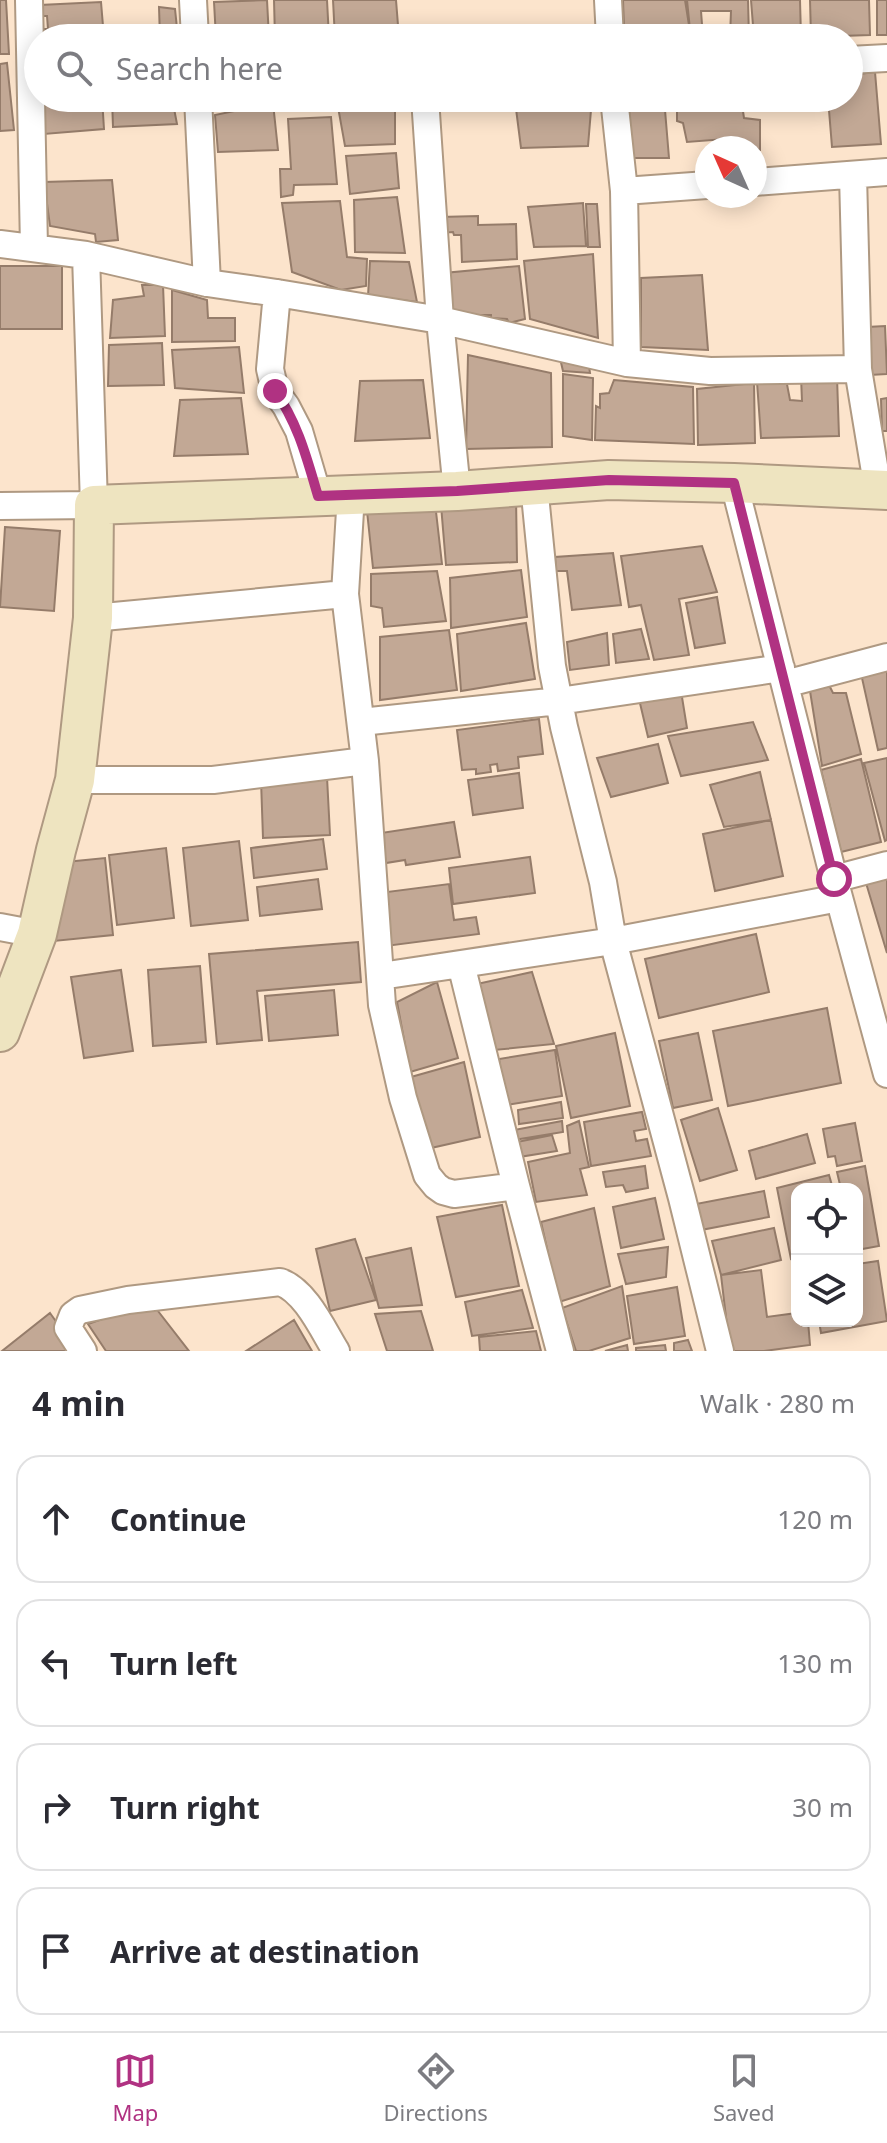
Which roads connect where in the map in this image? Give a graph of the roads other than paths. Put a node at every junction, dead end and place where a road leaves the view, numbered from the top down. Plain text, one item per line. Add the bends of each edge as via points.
1 (29, 0) edge
2 (193, 0) edge
3 (608, 0) edge
4 (29, 24) edge
5 (194, 24) edge
6 (609, 24) edge
7 (887, 58) edge
8 (863, 59) edge
9 (31, 112) edge
10 (199, 112) edge
11 (426, 112) edge
12 (616, 112) edge
13 (887, 172) edge
14 (853, 175) junction
15 (767, 181) edge
16 (695, 186) edge
17 (624, 191) junction
18 (0, 244) edge
19 (34, 247) junction
20 (86, 255) junction
21 (207, 283) junction
22 (277, 293) junction
23 (440, 320) junction
24 (627, 363) junction
25 (858, 369) junction
26 (734, 483) junction
27 (534, 485) junction
28 (883, 490) edge
29 (457, 491) junction
30 (335, 495) junction
31 (94, 505) junction
32 (0, 506) edge
33 (345, 594) junction
34 (93, 618) junction
35 (887, 657) edge
36 (783, 676) junction
37 (559, 701) junction
38 (361, 722) junction
39 (365, 761) junction
40 (75, 780) junction
41 (887, 865) edge
42 (837, 888) junction
43 (0, 927) edge
44 (37, 934) junction
45 (613, 941) junction
46 (461, 964) junction
47 (381, 976) junction
48 (0, 1032) edge
49 (887, 1074) edge
50 (516, 1186) junction
51 (83, 1351) edge
52 (336, 1351) edge
53 (560, 1351) edge
54 (720, 1351) edge

1 - 4 street
2 - 5 street
3 - 6 street
7 - 8 street
9 - 19 street
10 - 21 street
11 - 23 street
12 - 17 street
13 - 14 street
14 - 15 street
14 - 25 street
16 - 17 street
17 - 24 street
18 - 19 street
19 - 20 street
20 - 21 street
20 - 31 street
21 - 22 street
22 - 23 street
22 - 30 street via 270,369 275,391
23 - 24 street
23 - 29 street
24 - 25 street via 710,371
25 - 28 street
26 - 27 street via 609,480
26 - 28 street
26 - 36 street
27 - 29 street
27 - 37 street
29 - 30 street
30 - 31 street
30 - 33 street
31 - 32 street
31 - 34 street
33 - 34 street
33 - 38 street
34 - 40 street
35 - 36 street
36 - 37 street
36 - 42 street
37 - 38 street
37 - 45 street
38 - 39 street
39 - 40 street via 213,780
39 - 47 street
40 - 44 street
41 - 42 street
42 - 45 street
42 - 49 street
43 - 44 street
44 - 48 street
45 - 46 street
45 - 54 street
46 - 47 street
46 - 50 street
47 - 50 street via 382,1005 403,1098 427,1175 454,1194
50 - 53 street
51 - 52 street via 68,1328 80,1310 280,1282 305,1301

